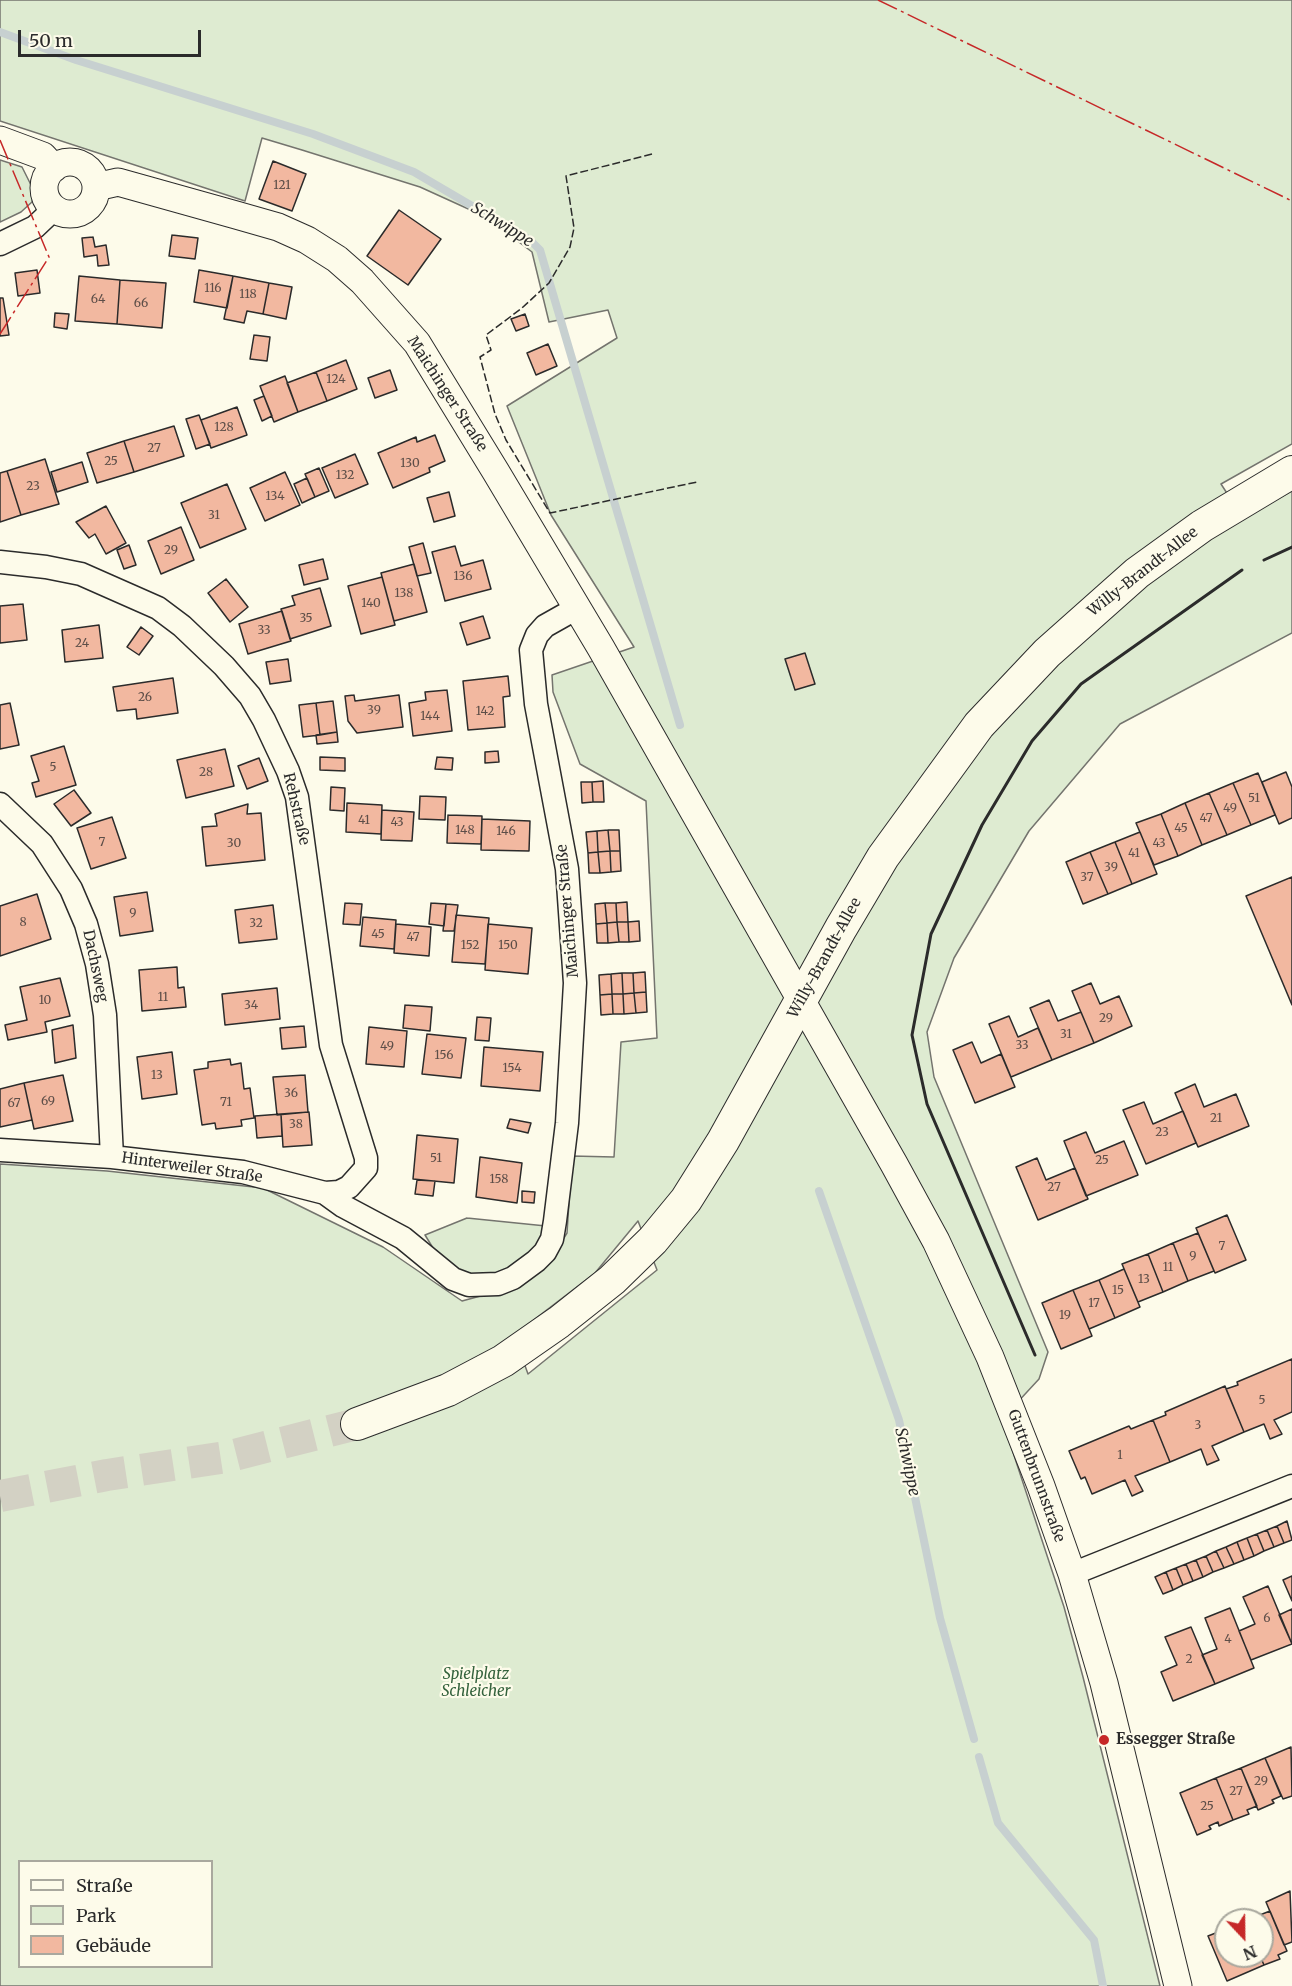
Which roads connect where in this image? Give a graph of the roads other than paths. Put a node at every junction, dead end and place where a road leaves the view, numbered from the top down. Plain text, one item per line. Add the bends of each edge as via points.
1 (0, 140) edge
2 (54, 168) junction
3 (96, 187) junction
4 (54, 209) junction
5 (0, 244) edge
6 (1292, 472) edge
7 (0, 562) edge
8 (577, 608) junction
9 (0, 804) edge
10 (801, 1001) junction
11 (0, 1150) edge
12 (112, 1157) junction
13 (325, 1192) junction
14 (552, 1239) joint
15 (357, 1424) tunnel mouth
16 (1292, 1486) edge
17 (1072, 1574) junction
18 (1178, 1986) edge

1 - 2 street via 43,156
2 - 3 street via 72,162 81,165
2 - 4 street via 44,183 44,193
3 - 4 street via 85,209 70,214
3 - 8 street, Maichinger Straße via 118,182 278,227 337,259 362,281 417,344
4 - 5 street via 35,227
6 - 10 main road, Willy-Brandt-Allee via 1202,526 1137,573 1055,645 987,717 883,857
7 - 13 street, Rehstraße via 81,574 158,608 225,666 264,720 297,797 331,1045 366,1158 366,1168 349,1187
8 - 10 street, Maichinger Straße
8 - 14 street, Maichinger Straße via 545,626 531,650 536,704 567,869 575,973 567,1123
9 - 12 street, Dachsweg via 42,844 71,889 86,924 105,1015
10 - 15 main road, Willy-Brandt-Allee via 686,1200 612,1280 503,1361 448,1390
10 - 17 street, Guttenbrunnstraße via 936,1241 1015,1416
11 - 12 street, Hinterweiler Straße
12 - 13 street, Hinterweiler Straße via 243,1172
13 - 14 street, Hinterweiler Straße via 403,1238 453,1280 469,1285 484,1287 513,1278 541,1257
16 - 17 street
17 - 18 street, Guttenbrunnstraße via 1117,1729

